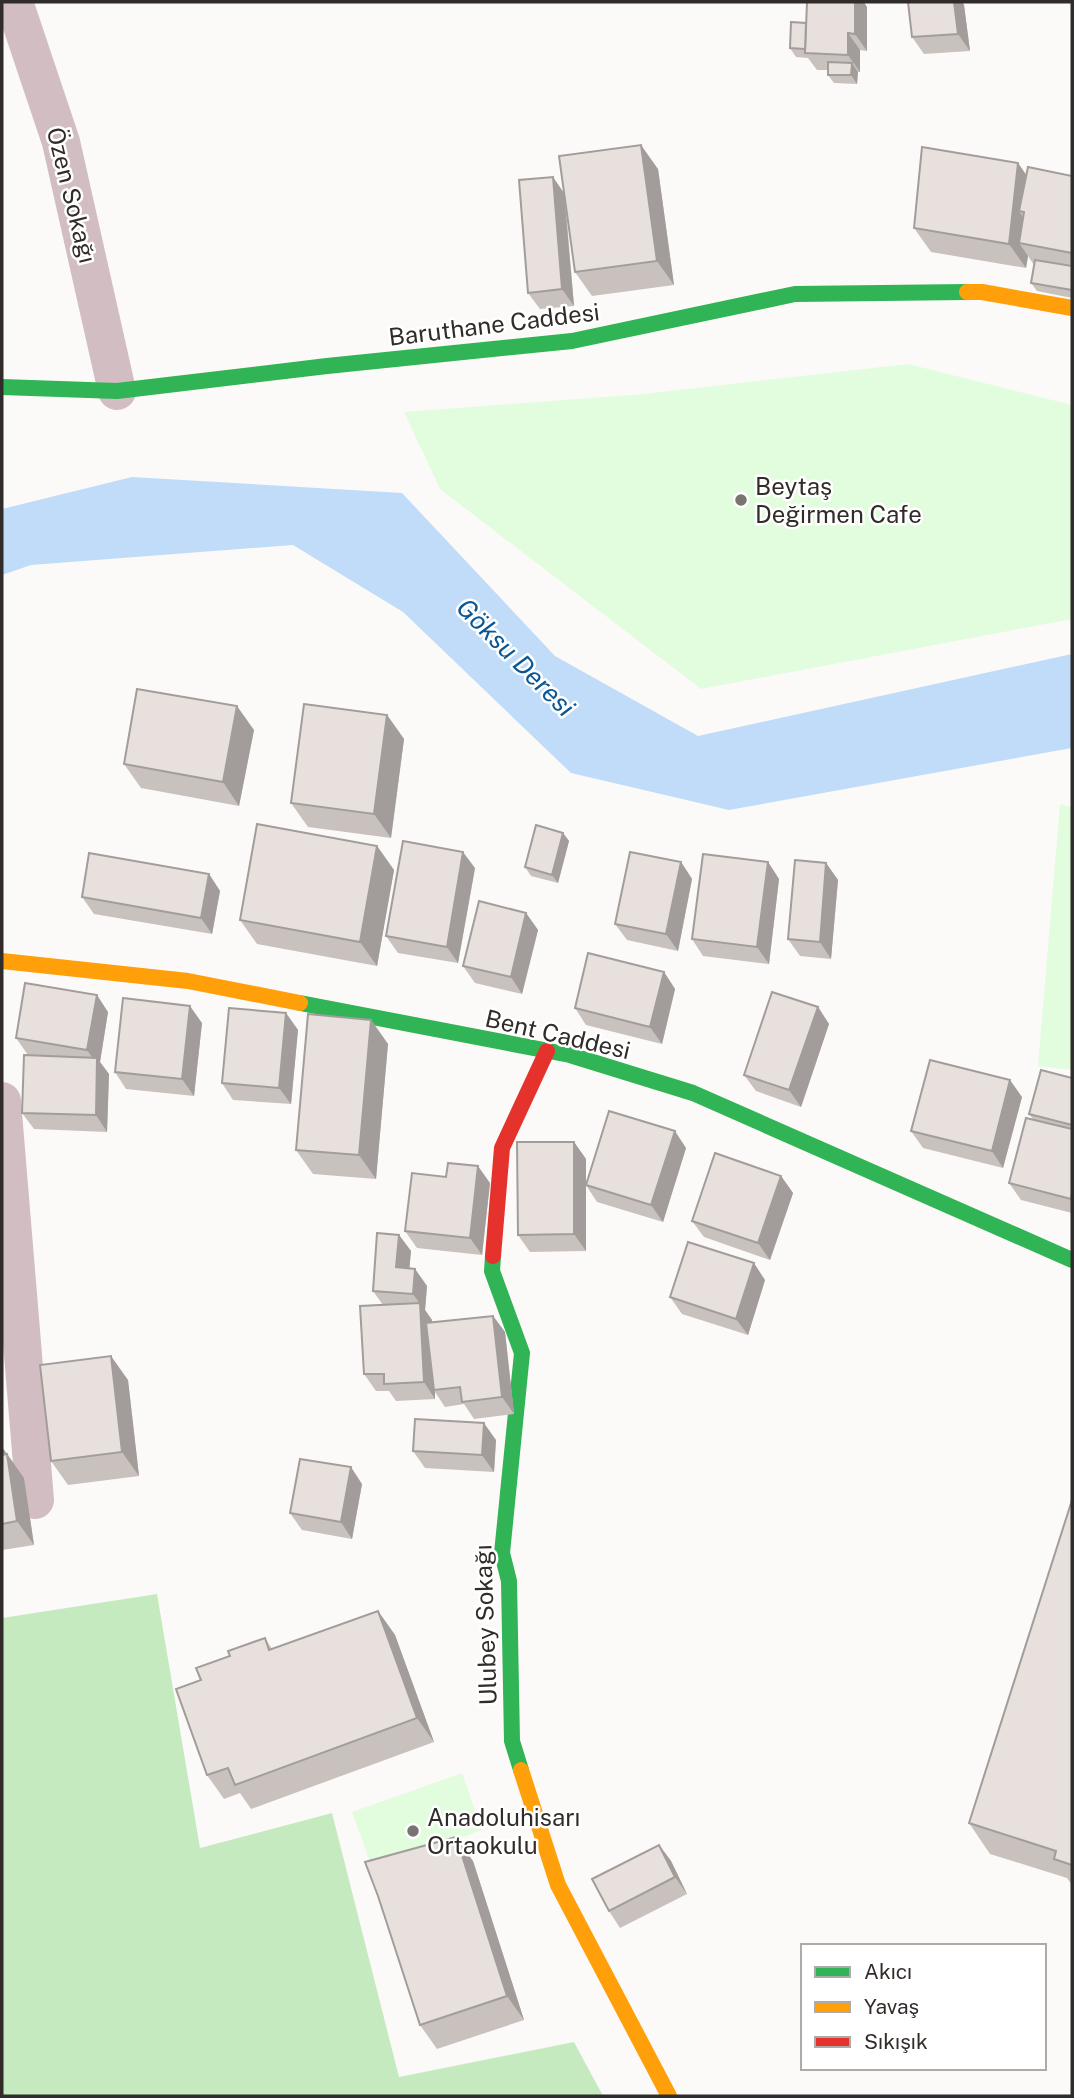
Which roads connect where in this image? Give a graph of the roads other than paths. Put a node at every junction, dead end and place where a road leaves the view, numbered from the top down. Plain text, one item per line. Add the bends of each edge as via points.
1 (14, 2) edge
2 (1072, 308) edge
3 (2, 387) edge
4 (117, 391) junction
5 (2, 961) edge
6 (547, 1051) junction
7 (2, 1101) edge
8 (1072, 1260) edge
9 (35, 1500) dead end
10 (669, 2096) edge

1 - 4 street, Özen Sokağı via 61,142
2 - 4 street, Baruthane Caddesi via 982,292 795,294 572,341
3 - 4 street, Baruthane Caddesi
5 - 6 street, Bent Caddesi via 188,981
6 - 8 street, Bent Caddesi via 693,1093
6 - 10 street, Ulubey Sokağı via 502,1147 492,1271 522,1353 502,1553 509,1581 512,1741 558,1885
7 - 9 street

